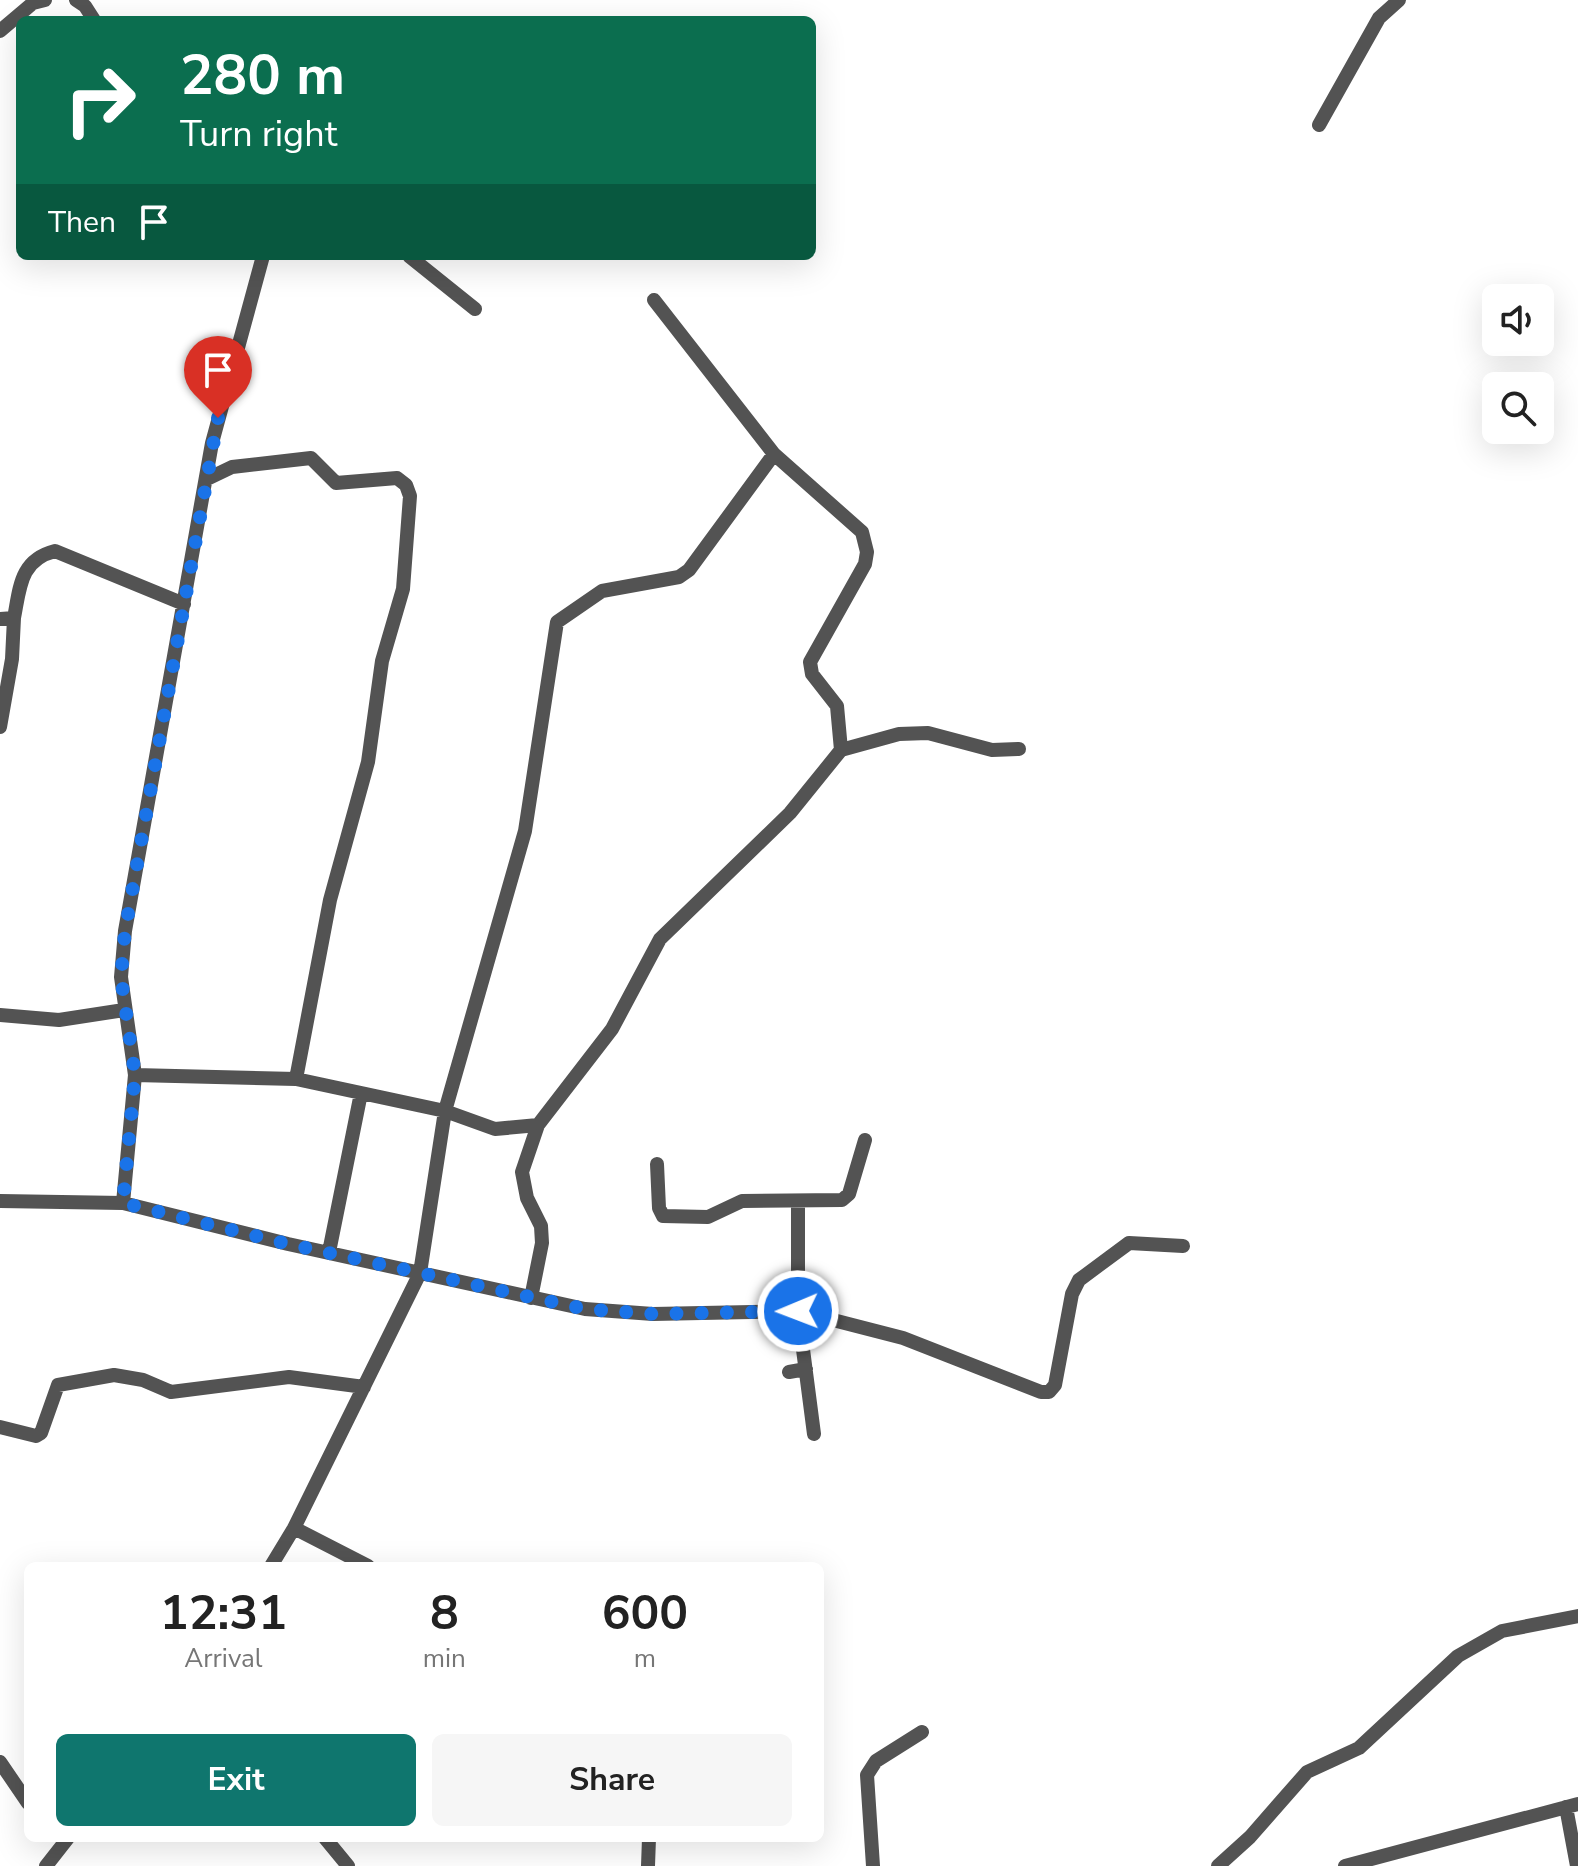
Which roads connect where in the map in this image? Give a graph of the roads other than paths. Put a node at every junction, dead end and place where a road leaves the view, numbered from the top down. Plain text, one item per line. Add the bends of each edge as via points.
1 (45, 0) edge
2 (76, 0) edge
3 (1399, 0) edge
4 (18, 16) edge
5 (91, 16) edge
6 (16, 17) edge
7 (0, 31) edge
8 (1319, 125) dead end
9 (262, 260) edge
10 (414, 260) edge
11 (654, 300) dead end
12 (475, 309) dead end
13 (774, 454) junction
14 (207, 479) junction
15 (184, 604) junction
16 (7, 618) edge
17 (0, 727) edge
18 (1019, 749) dead end
19 (841, 750) junction
20 (124, 1010) junction
21 (0, 1015) edge
22 (135, 1075) junction
23 (296, 1079) junction
24 (361, 1093) junction
25 (445, 1111) junction
26 (538, 1125) junction
27 (865, 1140) dead end
28 (657, 1164) dead end
29 (0, 1201) edge
30 (798, 1202) junction
31 (123, 1203) junction
32 (1183, 1246) dead end
33 (329, 1252) junction
34 (420, 1273) junction
35 (531, 1298) junction
36 (798, 1311) junction
37 (806, 1369) junction
38 (789, 1372) dead end
39 (364, 1387) junction
40 (0, 1427) edge
41 (814, 1434) dead end
42 (294, 1528) junction
43 (273, 1562) edge
44 (360, 1562) edge
45 (1578, 1616) edge
46 (922, 1732) dead end
47 (0, 1762) edge
48 (24, 1797) edge
49 (1572, 1805) edge
50 (63, 1842) edge
51 (328, 1842) edge
52 (649, 1842) edge
53 (46, 1866) edge
54 (348, 1866) edge
55 (648, 1866) edge
56 (873, 1866) edge
57 (1218, 1866) edge
58 (1345, 1866) edge
59 (1577, 1866) edge

1 - 4 street
2 - 5 street
3 - 8 street via 1379,18
6 - 7 street
9 - 14 street
10 - 12 street
11 - 13 street
13 - 19 street via 862,532 866,542 865,564 810,662 812,674 837,706
13 - 25 street via 689,570 679,577 602,591 557,622 525,831
14 - 15 street
14 - 23 street via 232,467 311,458 336,483 397,478 410,496 403,589 382,661 368,762 330,900
15 - 16 street via 55,551 25,568
15 - 20 street via 125,931
16 - 17 street via 12,659
18 - 19 street via 992,750 928,733 899,734
19 - 26 street via 790,813 660,939 612,1029
20 - 21 street via 59,1020
20 - 22 street
22 - 23 street
22 - 31 street
23 - 24 street
24 - 25 street
24 - 33 street
25 - 26 street via 495,1129
25 - 34 street
26 - 35 street via 522,1172 541,1226
27 - 30 street via 846,1198
28 - 30 street via 659,1208 667,1217 708,1217 742,1201
29 - 31 street
30 - 36 street
31 - 33 street
32 - 36 street via 1129,1243 1079,1280 1049,1392 903,1338
33 - 34 street
34 - 35 street
34 - 39 street
35 - 36 street via 653,1314
36 - 37 street
37 - 38 street
37 - 41 street
39 - 40 street via 289,1377 171,1392 114,1375 58,1385 36,1436
39 - 42 street
42 - 43 street
42 - 44 street
45 - 57 street via 1502,1631 1458,1656 1359,1748 1307,1772
46 - 56 street via 876,1761 867,1775
47 - 48 street
49 - 58 street
49 - 59 street
50 - 53 street
51 - 54 street
52 - 55 street

